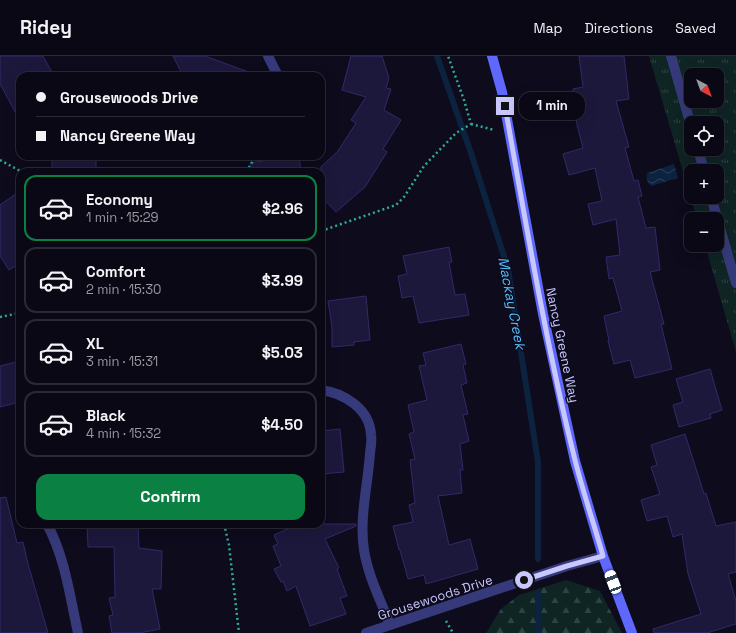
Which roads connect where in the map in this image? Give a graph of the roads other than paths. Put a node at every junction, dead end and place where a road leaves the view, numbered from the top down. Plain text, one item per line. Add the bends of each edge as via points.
1 (268, 56) edge
2 (492, 56) edge
3 (671, 56) edge
4 (276, 72) edge
5 (688, 116) edge
6 (713, 204) edge
7 (736, 283) edge
8 (325, 390) edge
9 (49, 528) edge
10 (603, 556) junction
11 (390, 625) junction
12 (78, 633) edge
13 (366, 633) edge
14 (632, 633) edge

1 - 4 street
2 - 10 street, Nancy Greene Way via 502,92 543,314 575,461
3 - 5 street
6 - 7 street
8 - 11 street via 347,398 361,410 372,434 362,526 364,550 368,569
9 - 12 street via 65,571
10 - 11 street, Grousewoods Drive
10 - 14 street, Nancy Greene Way
11 - 13 street, Grousewoods Drive

